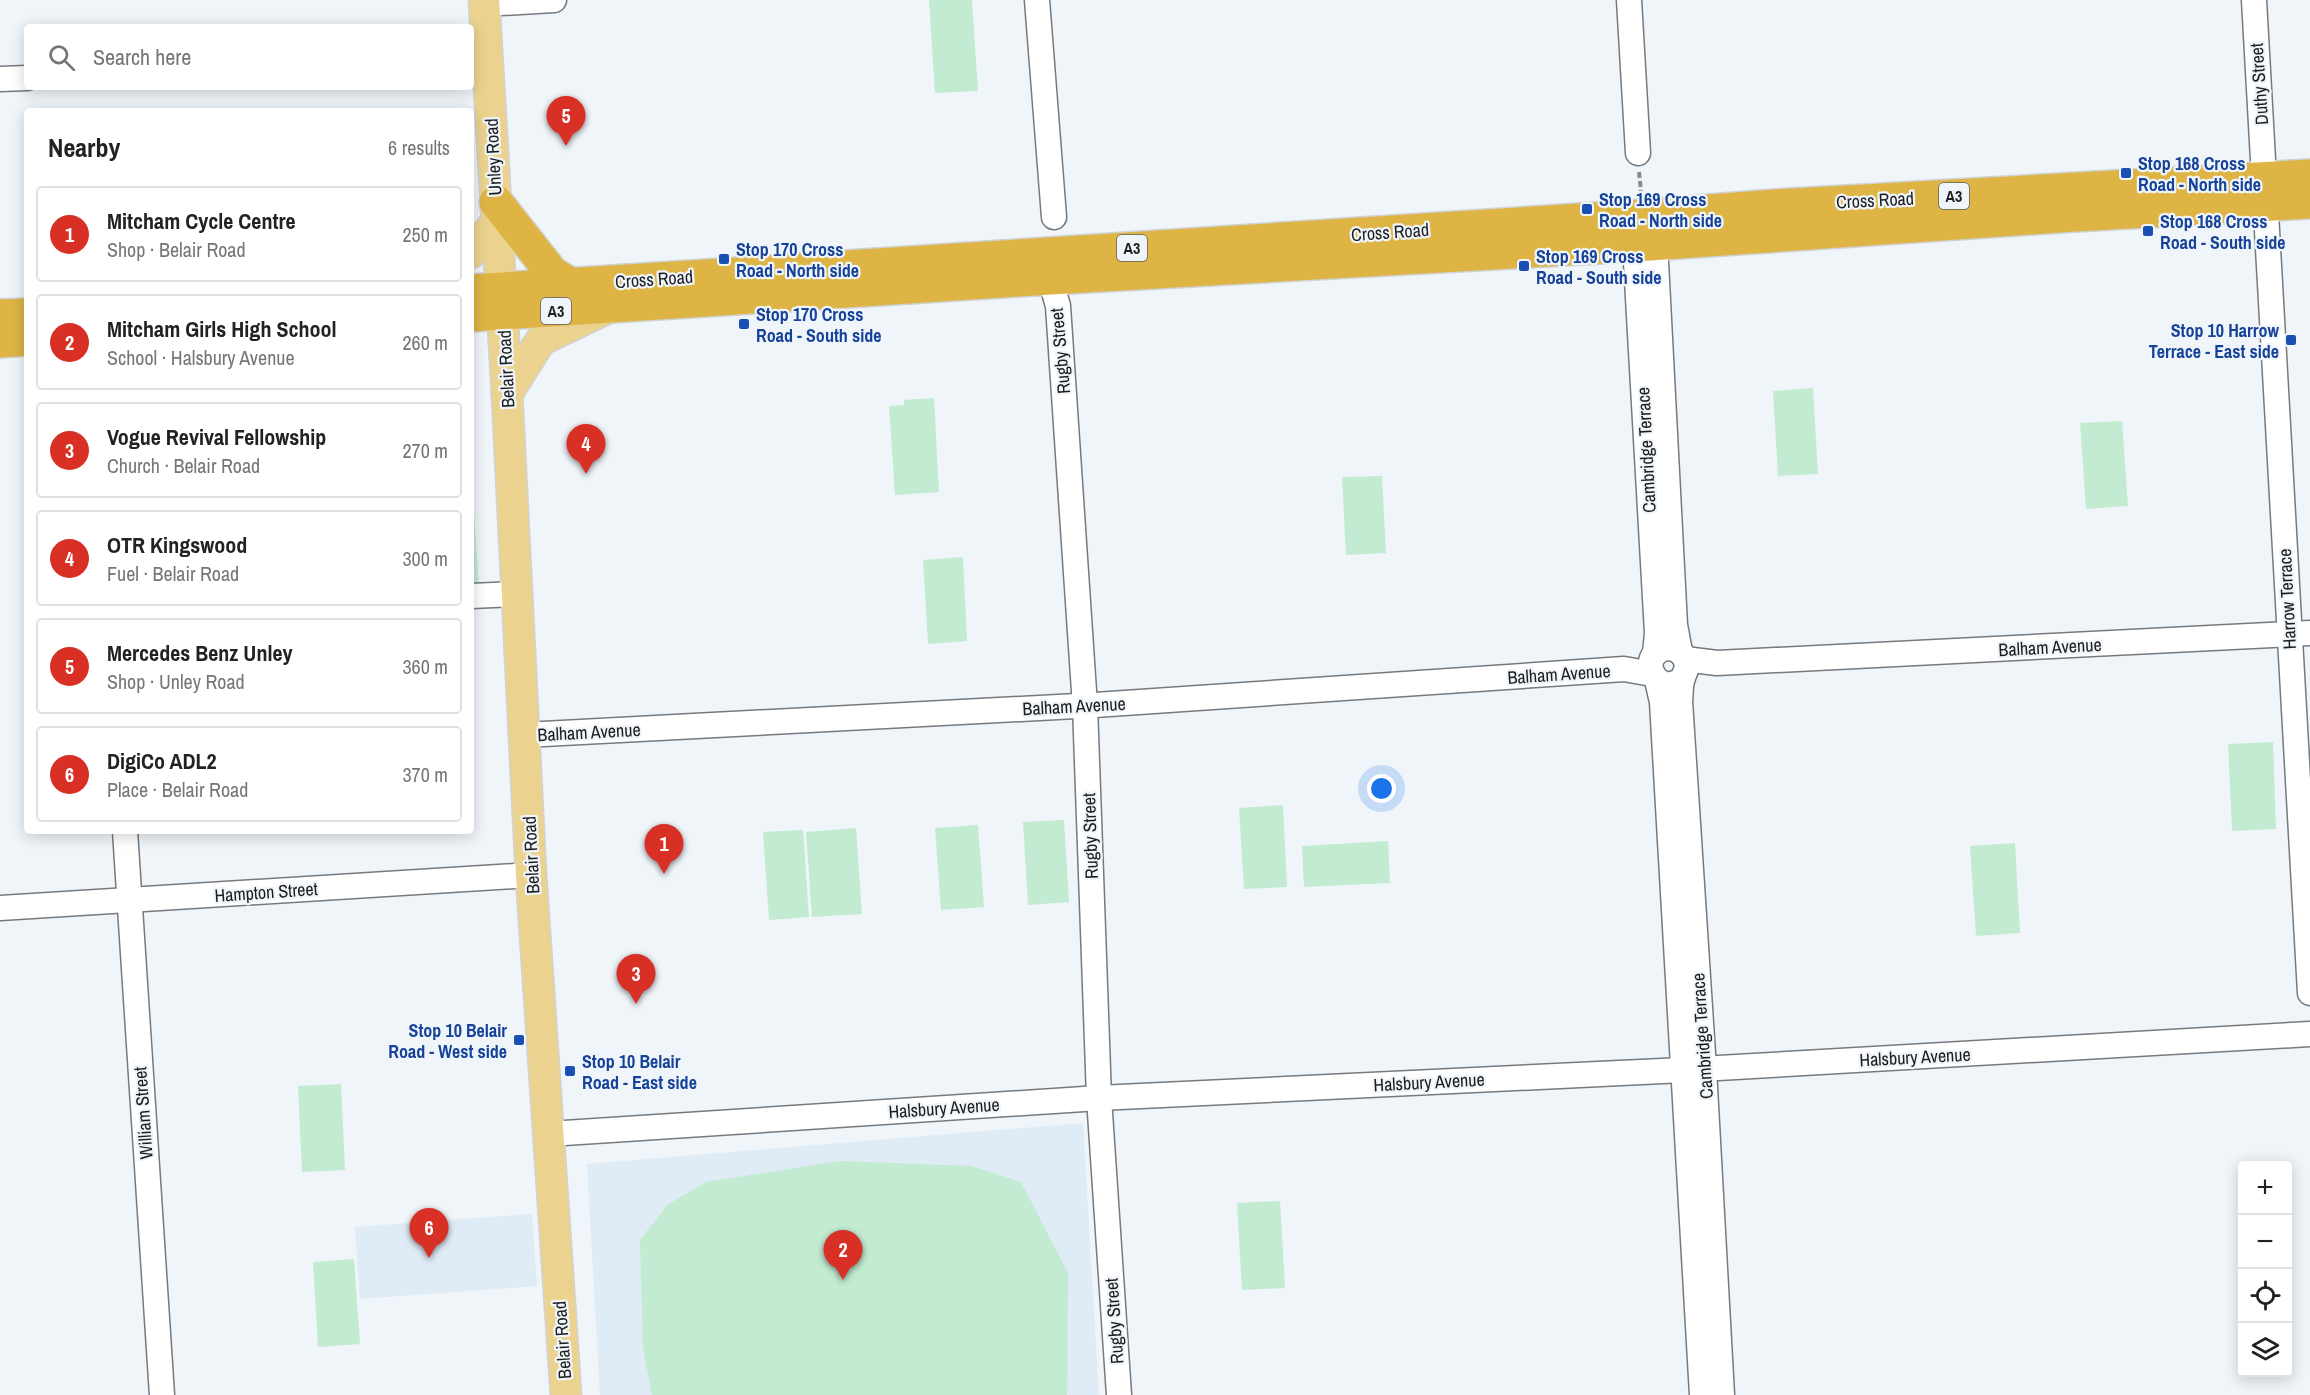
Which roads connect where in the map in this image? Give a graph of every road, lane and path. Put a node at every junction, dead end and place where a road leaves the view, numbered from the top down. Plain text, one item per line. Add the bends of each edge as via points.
1 (554, 0) edge
2 (1037, 0) edge
3 (1629, 0) edge
4 (2254, 0) edge
5 (484, 2) edge
6 (478, 47) edge
7 (24, 78) edge
8 (0, 80) edge
9 (1638, 153) joint
10 (2310, 176) edge
11 (2266, 191) junction
12 (2310, 202) edge
13 (496, 212) junction
14 (1054, 217) dead end
15 (1644, 235) junction
16 (474, 248) edge
17 (1050, 278) junction
18 (570, 284) junction
19 (486, 302) edge
20 (609, 308) junction
21 (24, 315) edge
22 (0, 316) edge
23 (24, 339) edge
24 (0, 341) edge
25 (507, 394) junction
26 (1664, 589) junction
27 (517, 594) junction
28 (474, 596) edge
29 (2299, 634) edge
30 (1683, 665) junction
31 (1654, 667) junction
32 (1085, 706) junction
33 (524, 735) junction
34 (1678, 808) junction
35 (124, 834) edge
36 (531, 875) junction
37 (128, 900) junction
38 (0, 908) edge
39 (2310, 993) edge
40 (2310, 1034) edge
41 (1694, 1069) junction
42 (1099, 1098) junction
43 (549, 1134) junction
44 (1709, 1336) junction
45 (162, 1395) edge
46 (566, 1395) edge
47 (1119, 1395) edge
48 (1702, 1395) edge
49 (1722, 1395) edge

1 - 5 street
2 - 14 street
3 - 9 street
4 - 11 street, Duthy Street
5 - 6 main road, Unley Road
6 - 13 main road, Unley Road
7 - 8 street
9 - 15 path
10 - 11 highway, Cross Road / A3
11 - 12 highway, Cross Road / A3
11 - 15 highway, Cross Road / A3 via 1775,206
11 - 29 street, Harrow Terrace
13 - 16 main road
13 - 18 highway via 552,273
13 - 19 main road, Unley Road
15 - 17 highway, Cross Road / A3
15 - 18 highway, Cross Road / A3
15 - 26 street, Cambridge Terrace
17 - 20 highway, Cross Road / A3
17 - 32 street, Rugby Street via 1058,306
18 - 19 highway, Cross Road / A3
19 - 20 highway, Cross Road / A3
19 - 25 main road, Belair Road
20 - 25 main road via 541,340
21 - 22 highway
23 - 24 highway
25 - 27 main road, Belair Road
26 - 30 street, Cambridge Terrace
26 - 31 street, Cambridge Terrace
27 - 28 street
27 - 33 main road, Belair Road
29 - 30 street, Balham Avenue
29 - 39 street, Harrow Terrace
30 - 31 street via 1673,684 1668,684
30 - 31 street via 1670,648 1659,651
30 - 34 street, Cambridge Terrace
31 - 32 street, Balham Avenue
31 - 34 street, Cambridge Terrace
32 - 33 street, Balham Avenue
32 - 42 street, Rugby Street
33 - 36 main road, Belair Road
34 - 41 street, Cambridge Terrace
35 - 37 street, William Street
36 - 37 street, Hampton Street
36 - 43 main road, Belair Road
37 - 38 street, Hampton Street
37 - 45 street, William Street
40 - 41 street, Halsbury Avenue
41 - 42 street, Halsbury Avenue
41 - 44 street, Cambridge Terrace
42 - 43 street, Halsbury Avenue
42 - 47 street, Rugby Street
43 - 46 main road, Belair Road
44 - 48 street, Cambridge Terrace
44 - 49 street, Cambridge Terrace

